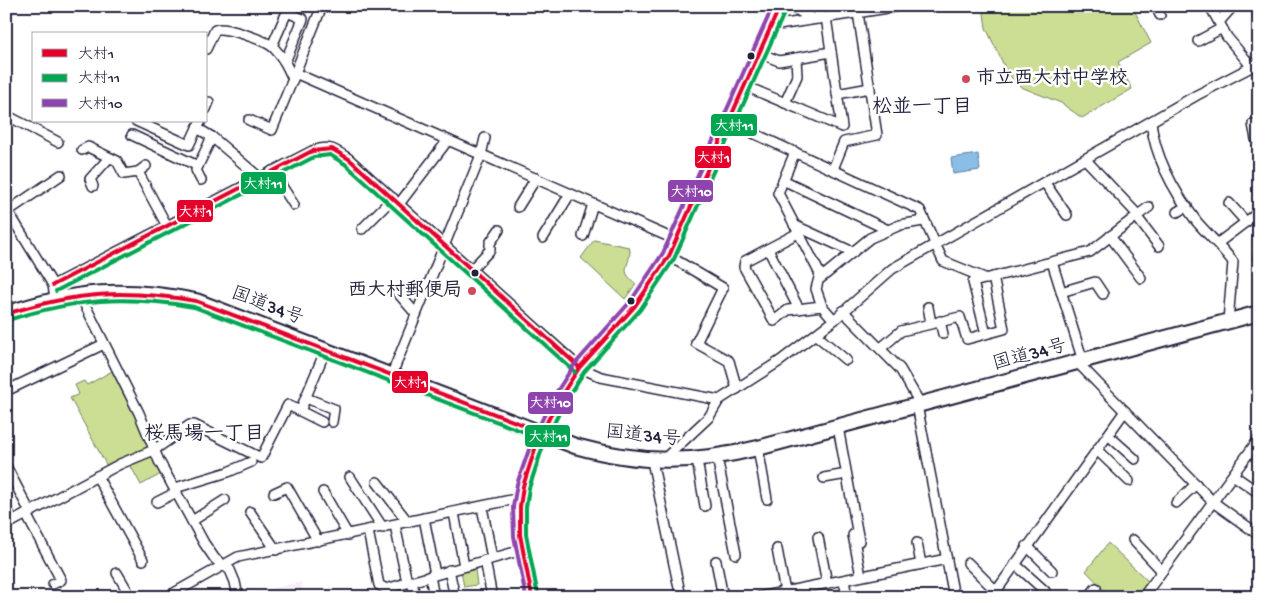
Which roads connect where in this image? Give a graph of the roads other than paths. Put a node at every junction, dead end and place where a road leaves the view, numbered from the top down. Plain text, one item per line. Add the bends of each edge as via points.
1 (322, 6) edge
2 (780, 6) edge
3 (796, 6) edge
4 (819, 6) edge
5 (901, 6) edge
6 (1210, 6) edge
7 (1233, 6) edge
8 (854, 11) edge
9 (820, 18) junction
10 (1220, 25) junction
11 (772, 26) junction
12 (1198, 41) dead end
13 (208, 45) edge
14 (272, 46) junction
15 (831, 52) junction
16 (759, 53) junction
17 (796, 58) junction
18 (285, 62) junction
19 (1253, 68) edge
20 (294, 76) junction
21 (745, 86) junction
22 (870, 88) junction
23 (837, 94) junction
24 (785, 103) junction
25 (6, 115) edge
26 (250, 120) dead end
27 (138, 122) edge
28 (729, 122) junction
29 (1151, 122) junction
30 (199, 125) edge
31 (842, 127) junction
32 (132, 135) dead end
33 (212, 137) junction
34 (485, 138) dead end
35 (448, 140) junction
36 (58, 142) dead end
37 (844, 142) junction
38 (82, 150) dead end
39 (795, 152) junction
40 (481, 155) junction
41 (109, 158) junction
42 (1086, 160) junction
43 (146, 166) dead end
44 (185, 166) dead end
45 (197, 168) junction
46 (833, 169) junction
47 (272, 171) junction
48 (138, 172) junction
49 (61, 175) dead end
50 (260, 178) junction
51 (536, 178) junction
52 (201, 180) dead end
53 (783, 180) junction
54 (1045, 183) junction
55 (93, 186) dead end
56 (570, 194) junction
57 (396, 201) junction
58 (1228, 203) dead end
59 (593, 204) junction
60 (294, 205) dead end
61 (1187, 206) junction
62 (518, 207) dead end
63 (1150, 207) dead end
64 (7, 209) edge
65 (1178, 212) dead end
66 (1259, 212) edge
67 (1067, 214) dead end
68 (1137, 216) junction
69 (923, 221) junction
70 (1246, 222) junction
71 (167, 226) junction
72 (362, 229) dead end
73 (796, 229) junction
74 (500, 230) dead end
75 (888, 230) junction
76 (583, 236) dead end
77 (1110, 236) junction
78 (542, 238) dead end
79 (676, 240) junction
80 (1218, 243) junction
81 (444, 244) junction
82 (934, 246) junction
83 (1158, 246) dead end
84 (768, 249) junction
85 (852, 252) junction
86 (669, 256) junction
87 (1052, 262) junction
88 (471, 270) junction
89 (821, 278) junction
90 (990, 278) junction
91 (1141, 278) dead end
92 (54, 292) junction
93 (1061, 292) junction
94 (398, 293) dead end
95 (1103, 294) dead end
96 (80, 295) junction
97 (822, 306) junction
98 (928, 307) dead end
99 (799, 309) junction
100 (843, 312) junction
101 (1259, 313) edge
102 (6, 314) edge
103 (416, 314) junction
104 (834, 320) junction
105 (1228, 321) junction
106 (936, 322) junction
107 (944, 334) dead end
108 (986, 334) junction
109 (816, 335) junction
110 (104, 344) junction
111 (881, 348) junction
112 (326, 349) junction
113 (846, 360) dead end
114 (1080, 362) junction
115 (579, 367) junction
116 (392, 374) junction
117 (737, 389) junction
118 (6, 390) edge
119 (306, 398) junction
120 (719, 400) junction
121 (919, 405) junction
122 (300, 411) junction
123 (1125, 411) junction
124 (322, 422) dead end
125 (332, 422) dead end
126 (835, 428) junction
127 (542, 432) junction
128 (1108, 435) junction
129 (1259, 439) edge
130 (758, 448) junction
131 (154, 450) junction
132 (1097, 450) junction
133 (717, 457) junction
134 (1135, 459) dead end
135 (697, 460) junction
136 (657, 461) junction
137 (251, 462) dead end
138 (6, 466) edge
139 (1233, 475) junction
140 (97, 476) junction
141 (350, 477) dead end
142 (824, 478) dead end
143 (1129, 481) dead end
144 (377, 482) dead end
145 (1196, 484) junction
146 (176, 490) junction
147 (323, 492) dead end
148 (274, 493) dead end
149 (1259, 493) edge
150 (520, 498) junction
151 (767, 499) dead end
152 (225, 500) dead end
153 (157, 502) dead end
154 (1213, 502) junction
155 (1176, 504) dead end
156 (705, 506) dead end
157 (6, 507) edge
158 (482, 507) junction
159 (250, 512) dead end
160 (454, 512) junction
161 (28, 513) junction
162 (424, 518) junction
163 (192, 521) junction
164 (408, 522) junction
165 (851, 522) dead end
166 (10, 523) edge
167 (396, 525) junction
168 (383, 528) junction
169 (368, 531) junction
170 (348, 535) junction
171 (1259, 535) edge
172 (818, 537) dead end
173 (1133, 540) dead end
174 (318, 541) junction
175 (859, 541) dead end
176 (917, 543) dead end
177 (1027, 546) junction
178 (777, 549) dead end
179 (276, 550) junction
180 (522, 550) junction
181 (736, 554) dead end
182 (488, 559) junction
183 (947, 559) junction
184 (143, 560) dead end
185 (716, 561) dead end
186 (968, 563) dead end
187 (223, 564) junction
188 (921, 564) junction
189 (1015, 564) junction
190 (464, 566) junction
191 (449, 570) junction
192 (1052, 571) dead end
193 (1162, 571) junction
194 (117, 573) dead end
195 (432, 575) junction
196 (861, 576) junction
197 (844, 580) junction
198 (410, 582) junction
199 (827, 583) junction
200 (53, 584) dead end
201 (1096, 588) dead end
202 (1045, 591) dead end
203 (785, 592) junction
204 (997, 595) edge
205 (131, 597) edge
206 (167, 597) edge
207 (238, 597) edge
208 (415, 597) edge
209 (434, 597) edge
210 (454, 597) edge
211 (492, 597) edge
212 (532, 597) edge
213 (681, 597) edge
214 (723, 597) edge
215 (759, 597) edge
216 (847, 597) edge
217 (954, 597) edge
218 (1090, 597) edge
219 (1143, 597) edge

1 - 20 street
2 - 11 street
3 - 9 street via 795,9
4 - 9 street
5 - 8 street
6 - 10 street
7 - 10 street
8 - 9 street
8 - 22 street
9 - 11 street
9 - 15 street
10 - 12 street
10 - 19 street
11 - 16 street
13 - 14 street via 219,28
14 - 18 street
14 - 18 street via 287,12 303,19
15 - 17 street
15 - 23 street
16 - 17 street via 779,61
16 - 21 street
17 - 24 street via 797,76
18 - 20 street
19 - 29 street
20 - 26 street via 272,130
20 - 35 street
21 - 24 street
21 - 28 street
22 - 23 street
22 - 37 street via 877,135
23 - 31 street
24 - 31 street
25 - 36 street
27 - 30 street via 189,145
28 - 39 street
28 - 79 street
29 - 42 street
29 - 61 street via 1153,141 1163,166
30 - 33 street
31 - 37 street
32 - 45 street
33 - 45 street
33 - 50 street
34 - 40 street
35 - 40 street
35 - 57 street
37 - 46 street
38 - 41 street via 88,147
39 - 46 street
39 - 53 street
40 - 51 street
40 - 81 street
41 - 48 street via 116,161 124,174
41 - 55 street via 90,179
42 - 54 street
42 - 68 street
43 - 48 street
44 - 45 street
45 - 52 street
46 - 69 street via 920,210
47 - 50 street
47 - 57 street via 325,146 349,159
47 - 60 street
48 - 71 street via 153,193
49 - 64 street
50 - 71 street
51 - 56 street
51 - 62 street
53 - 73 street via 778,193
53 - 75 street
54 - 67 street
54 - 82 street
56 - 59 street
56 - 78 street
57 - 72 street
57 - 81 street
58 - 70 street
59 - 76 street
59 - 79 street
61 - 65 street
61 - 80 street
63 - 68 street
64 - 92 street
66 - 70 street
68 - 77 street
68 - 83 street
69 - 75 street
69 - 82 street
70 - 80 street
71 - 92 street
73 - 84 street
73 - 85 street
73 - 89 street
74 - 88 street via 490,243 490,250
75 - 85 street via 870,238
77 - 87 street via 1090,252
77 - 91 street
79 - 86 street
80 - 105 street via 1233,262
81 - 88 street
81 - 103 street
82 - 90 street via 947,264
82 - 100 street via 892,269
84 - 99 street
84 - 99 street via 745,261 744,267 774,321 788,310
85 - 89 street
86 - 115 street via 650,287
86 - 117 street via 723,288 696,343 729,361
87 - 90 street
87 - 93 street
88 - 115 street
89 - 97 street via 816,289
90 - 108 street via 973,282
90 - 108 street via 1004,329
92 - 96 highway, 国道34号
92 - 102 highway, 国道34号
93 - 95 street via 1094,278
93 - 114 street
94 - 103 street
96 - 110 street
96 - 112 highway, 国道34号 via 114,291 196,301
97 - 99 street
97 - 104 street
98 - 106 street
100 - 104 street
100 - 111 street
101 - 105 highway, 国道34号
103 - 116 street
104 - 109 street
105 - 114 highway, 国道34号
106 - 107 street
106 - 108 street via 960,317 967,339
106 - 111 street via 901,331
109 - 113 street
109 - 117 street
110 - 118 street
110 - 131 street
111 - 121 street via 900,369
112 - 116 highway, 国道34号
112 - 119 street
114 - 121 highway, 国道34号
114 - 123 street
115 - 120 street via 601,377
115 - 127 street
116 - 127 highway, 国道34号
117 - 120 street
119 - 122 street
119 - 125 street via 334,409
120 - 136 street via 709,417
121 - 126 highway, 国道34号
121 - 183 street
122 - 124 street
122 - 131 street via 288,405 261,458 194,425
123 - 128 street
123 - 145 street
126 - 130 highway, 国道34号
126 - 142 street via 841,478
126 - 175 street
127 - 136 highway, 国道34号 via 602,454
127 - 150 street
128 - 132 street
128 - 134 street
129 - 139 street
130 - 133 highway, 国道34号
130 - 151 street
131 - 140 street
131 - 146 street
132 - 143 street
132 - 177 street
133 - 135 highway, 国道34号
133 - 181 street
135 - 136 highway, 国道34号
135 - 156 street
136 - 213 street
137 - 146 street
138 - 161 street
139 - 149 street
139 - 154 street
140 - 161 street
140 - 184 street via 135,538
141 - 168 street
144 - 164 street
145 - 154 street
145 - 155 street
146 - 153 street
146 - 163 street
147 - 170 street
148 - 174 street via 287,486
150 - 158 street
150 - 180 street
152 - 163 street
154 - 171 street
154 - 193 street
157 - 166 street
158 - 160 street
158 - 182 street
159 - 179 street
160 - 162 street
160 - 190 street
161 - 166 street
161 - 200 street via 61,580
162 - 164 street
162 - 195 street
163 - 187 street via 215,559
164 - 167 street
165 - 196 street
167 - 168 street
167 - 198 street
168 - 169 street
169 - 170 street
169 - 198 street via 380,585 386,589
170 - 174 street
172 - 199 street
173 - 193 street
174 - 179 street
176 - 188 street
177 - 189 street
177 - 192 street
178 - 203 street
179 - 187 street via 238,557
180 - 182 street
180 - 212 street
182 - 190 street
182 - 211 street
183 - 188 street
183 - 217 street
185 - 214 street
186 - 204 street
187 - 206 street
187 - 207 street via 230,570
188 - 196 street
189 - 202 street
189 - 204 street
190 - 191 street
191 - 195 street
191 - 210 street
193 - 219 street
194 - 205 street
195 - 198 street
195 - 209 street
196 - 197 street
197 - 199 street
197 - 216 street
198 - 208 street
199 - 203 street
201 - 218 street
203 - 215 street

